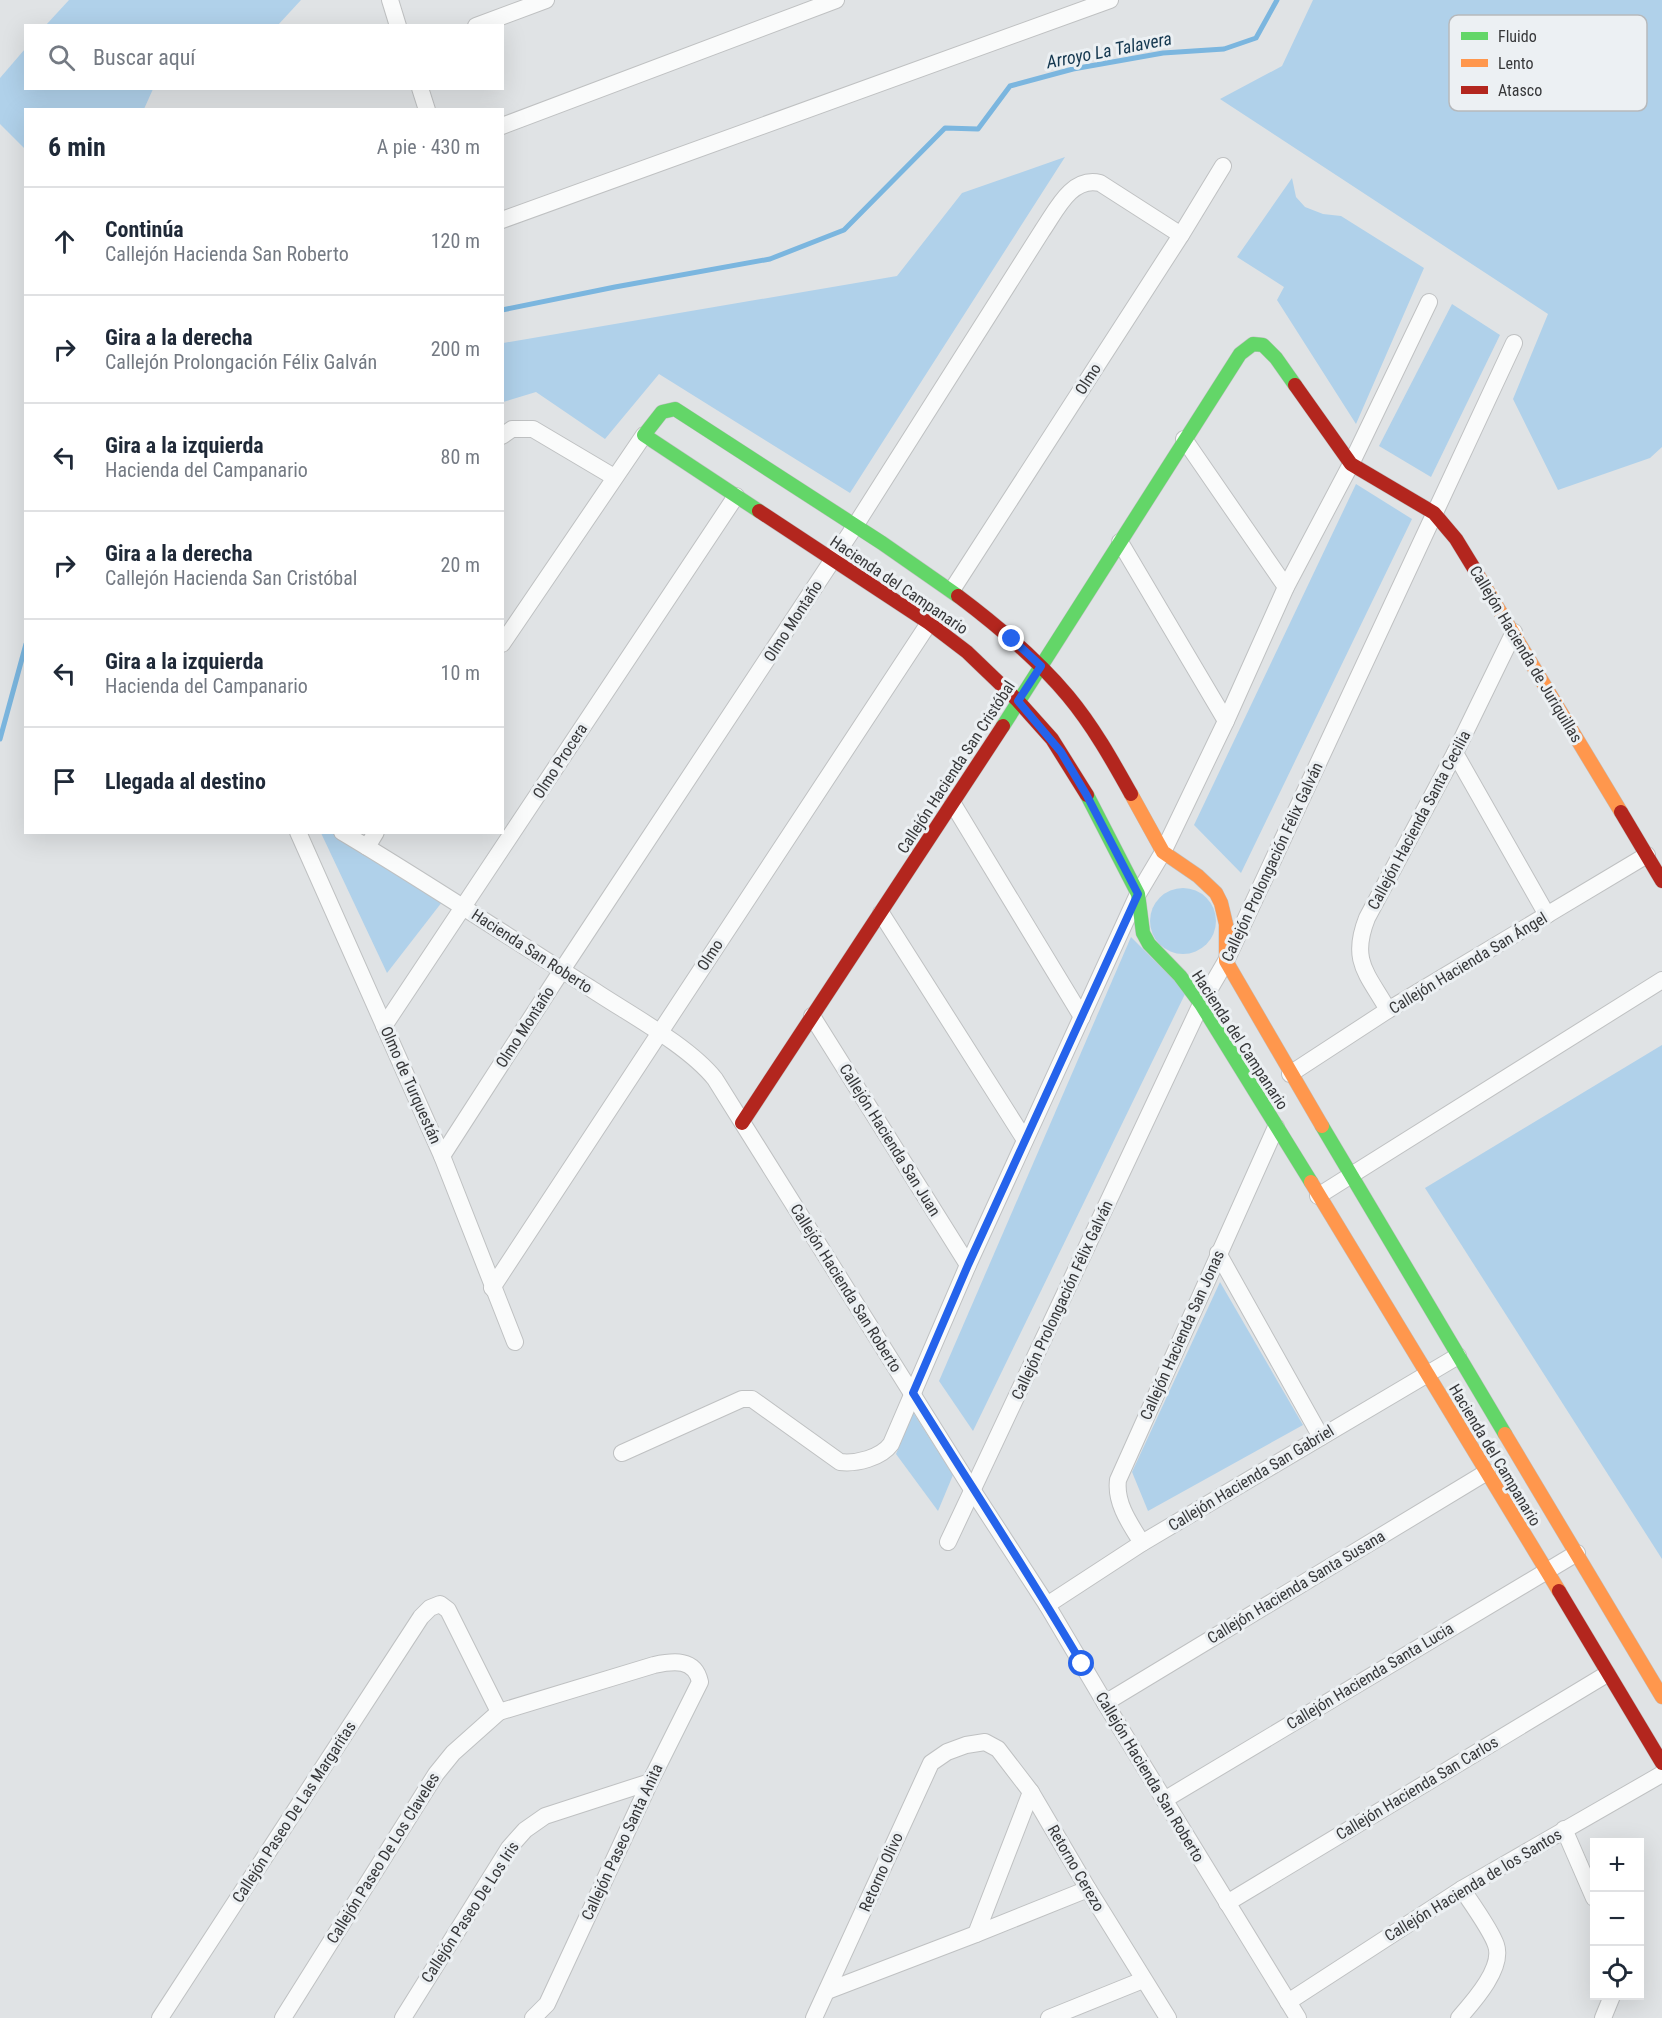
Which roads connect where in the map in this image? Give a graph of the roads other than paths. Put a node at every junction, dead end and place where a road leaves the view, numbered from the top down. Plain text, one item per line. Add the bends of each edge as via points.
1 (390, 0) edge
2 (546, 0) edge
3 (836, 0) edge
4 (1110, 0) edge
5 (397, 24) edge
6 (481, 24) edge
7 (421, 90) edge
8 (426, 108) edge
9 (504, 125) edge
10 (1223, 166) dead end
11 (504, 219) edge
12 (1181, 236) junction
13 (1429, 302) dead end
14 (1514, 343) dead end
15 (504, 435) edge
16 (644, 435) junction
17 (1184, 439) junction
18 (1351, 464) junction
19 (614, 477) junction
20 (736, 496) junction
21 (1434, 513) junction
22 (855, 526) junction
23 (1120, 542) junction
24 (833, 560) junction
25 (1286, 587) junction
26 (952, 590) junction
27 (929, 623) junction
28 (1514, 632) junction
29 (504, 641) edge
30 (1041, 666) junction
31 (1018, 701) junction
32 (1226, 721) junction
33 (1455, 753) junction
34 (953, 804) junction
35 (299, 834) edge
36 (345, 834) edge
37 (375, 834) edge
38 (367, 847) junction
39 (1163, 852) junction
40 (1647, 855) junction
41 (1662, 881) edge
42 (1138, 894) junction
43 (464, 906) junction
44 (881, 913) junction
45 (1547, 915) junction
46 (1226, 961) junction
47 (562, 970) junction
48 (1662, 980) edge
49 (1201, 1004) junction
50 (1388, 1010) junction
51 (812, 1016) junction
52 (1082, 1017) junction
53 (384, 1026) junction
54 (658, 1032) junction
55 (1290, 1074) junction
56 (716, 1079) joint
57 (742, 1123) junction
58 (1276, 1127) junction
59 (1025, 1140) junction
60 (442, 1156) junction
61 (1350, 1174) junction
62 (1318, 1196) junction
63 (1218, 1253) junction
64 (968, 1265) junction
65 (492, 1288) junction
66 (515, 1342) dead end
67 (1458, 1356) junction
68 (1428, 1373) junction
69 (913, 1393) junction
70 (1321, 1437) junction
71 (622, 1453) dead end
72 (1487, 1472) junction
73 (973, 1491) junction
74 (948, 1542) dead end
75 (1142, 1543) junction
76 (1577, 1553) junction
77 (1545, 1571) junction
78 (1047, 1605) junction
79 (1608, 1674) junction
80 (1662, 1697) edge
81 (1105, 1703) junction
82 (499, 1712) junction
83 (966, 1745) joint
84 (1662, 1763) edge
85 (1662, 1774) edge
86 (650, 1782) junction
87 (1031, 1792) junction
88 (1164, 1800) junction
89 (1564, 1829) junction
90 (1088, 1889) junction
91 (1462, 1890) junction
92 (1591, 1892) edge
93 (1227, 1903) junction
94 (976, 1935) junction
95 (1143, 1980) junction
96 (827, 1991) junction
97 (1610, 2000) edge
98 (1288, 2001) junction
99 (160, 2018) edge
100 (282, 2018) edge
101 (403, 2018) edge
102 (532, 2018) edge
103 (814, 2018) edge
104 (1049, 2018) edge
105 (1168, 2018) edge
106 (1298, 2018) edge
107 (1459, 2018) edge
108 (1603, 2018) edge

1 - 5 street
2 - 6 street
3 - 9 street
4 - 11 street
7 - 8 street
10 - 12 street, Olmo
12 - 22 street, Olmo Montaño via 1100,183 1087,181 1073,189 1042,231
12 - 26 street, Olmo
13 - 18 street
14 - 21 street, Callejón Prolongación Félix Galván
15 - 19 street via 512,429 533,429
16 - 19 street
16 - 20 street, Hacienda del Campanario
16 - 22 street, Hacienda del Campanario via 662,412 675,410
17 - 18 street, Callejón Hacienda San Cristóbal via 1240,354 1258,343 1276,358
17 - 23 street, Callejón Hacienda San Cristóbal
17 - 25 street
18 - 21 street, Callejón Hacienda de Juriquillas
18 - 25 street
19 - 29 street
20 - 24 street, Hacienda del Campanario
20 - 43 street, Olmo Procera
21 - 28 street, Callejón Hacienda de Juriquillas via 1456,539
21 - 46 street, Callejón Prolongación Félix Galván
22 - 24 street, Olmo Montaño
22 - 26 street, Hacienda del Campanario
23 - 30 street, Callejón Hacienda San Cristóbal
23 - 32 street
24 - 27 street, Hacienda del Campanario
24 - 47 street, Olmo Montaño
25 - 32 street
26 - 30 street, Hacienda del Campanario
27 - 31 street, Hacienda del Campanario via 967,652
27 - 54 street, Olmo
28 - 33 street, Callejón Hacienda Santa Cecilia
28 - 40 street, Callejón Hacienda de Juriquillas
30 - 31 street, Callejón Hacienda San Cristóbal
30 - 39 street, Hacienda del Campanario via 1079,710
31 - 34 street, Callejón Hacienda San Cristóbal
31 - 42 street, Hacienda del Campanario via 1061,752
32 - 39 street
33 - 45 street
33 - 50 street, Callejón Hacienda Santa Cecilia via 1360,937 1361,962
34 - 44 street, Callejón Hacienda San Cristóbal
34 - 52 street
35 - 53 street, Olmo de Turquestán
36 - 38 street, Hacienda San Roberto
37 - 38 street
38 - 43 street, Hacienda San Roberto
39 - 42 street
39 - 46 street, Hacienda del Campanario via 1198,876 1218,897 1227,922
40 - 41 street, Callejón Hacienda de Juriquillas
40 - 45 street, Callejón Hacienda San Ángel
42 - 49 street, Hacienda del Campanario via 1143,933 1149,944
42 - 52 street
43 - 47 street, Hacienda San Roberto
43 - 53 street, Olmo Procera
44 - 51 street, Callejón Hacienda San Cristóbal
44 - 59 street
45 - 50 street, Callejón Hacienda San Ángel
46 - 49 street, Callejón Prolongación Félix Galván
46 - 55 street, Hacienda del Campanario
47 - 54 street, Hacienda San Roberto
47 - 60 street, Olmo Montaño
48 - 61 street
49 - 58 street, Hacienda del Campanario
49 - 73 street, Callejón Prolongación Félix Galván
50 - 55 street, Callejón Hacienda San Ángel
51 - 57 street, Callejón Hacienda San Cristóbal
51 - 64 street, Callejón Hacienda San Juan
52 - 59 street
53 - 60 street, Olmo de Turquestán
54 - 56 street, Hacienda San Roberto
54 - 65 street, Olmo
55 - 61 street, Hacienda del Campanario
56 - 57 street, Callejón Hacienda San Roberto
57 - 69 street, Callejón Hacienda San Roberto
58 - 62 street, Hacienda del Campanario
58 - 63 street, Callejón Hacienda San Jonas
59 - 64 street
60 - 65 street, Olmo de Turquestán
61 - 62 street
61 - 67 street, Hacienda del Campanario
62 - 68 street, Hacienda del Campanario
63 - 70 street
63 - 75 street, Callejón Hacienda San Jonas via 1118,1480 1121,1507
64 - 69 street
65 - 66 street, Olmo de Turquestán
67 - 68 street, Callejón Hacienda San Gabriel
67 - 76 street, Hacienda del Campanario
68 - 70 street, Callejón Hacienda San Gabriel
68 - 72 street, Hacienda del Campanario
69 - 71 street via 885,1452 851,1463 840,1462 752,1399 742,1399
69 - 73 street, Callejón Hacienda San Roberto
70 - 75 street, Callejón Hacienda San Gabriel
72 - 77 street, Hacienda del Campanario
72 - 81 street, Callejón Hacienda Santa Susana
73 - 74 street, Callejón Prolongación Félix Galván
73 - 78 street, Callejón Hacienda San Roberto
75 - 78 street, Callejón Hacienda San Gabriel
76 - 77 street, Callejón Hacienda Santa Lucia
76 - 80 street, Hacienda del Campanario
77 - 79 street, Hacienda del Campanario
77 - 88 street, Callejón Hacienda Santa Lucia
78 - 81 street, Callejón Hacienda San Roberto
79 - 84 street, Hacienda del Campanario
79 - 93 street, Callejón Hacienda San Carlos
81 - 88 street, Callejón Hacienda San Roberto
82 - 86 street, Callejón Paseo Santa Anita via 654,1665 671,1661 690,1665 700,1682
82 - 99 street, Callejón Paseo De Las Margaritas via 448,1610 440,1604 430,1608
82 - 100 street, Callejón Paseo De Los Claveles via 453,1752 436,1774
83 - 87 street, Retorno Cerezo via 985,1742 998,1749
83 - 96 street, Retorno Olivo via 938,1757 927,1770
85 - 89 street, Callejón Hacienda de los Santos
86 - 101 street, Callejón Paseo De Los Iris via 545,1816 525,1830 509,1848
86 - 102 street, Callejón Paseo Santa Anita via 547,2004
87 - 90 street, Retorno Cerezo
87 - 94 street
88 - 93 street, Callejón Hacienda San Roberto
89 - 91 street, Callejón Hacienda de los Santos
89 - 92 street
90 - 94 street
90 - 95 street, Retorno Cerezo
91 - 98 street, Callejón Hacienda de los Santos
91 - 107 street via 1496,1943 1497,1959 1481,1992
93 - 98 street, Callejón Hacienda San Roberto
94 - 96 street
95 - 104 street
95 - 105 street, Retorno Cerezo
96 - 103 street, Retorno Olivo
97 - 108 street
98 - 106 street, Callejón Hacienda San Roberto

